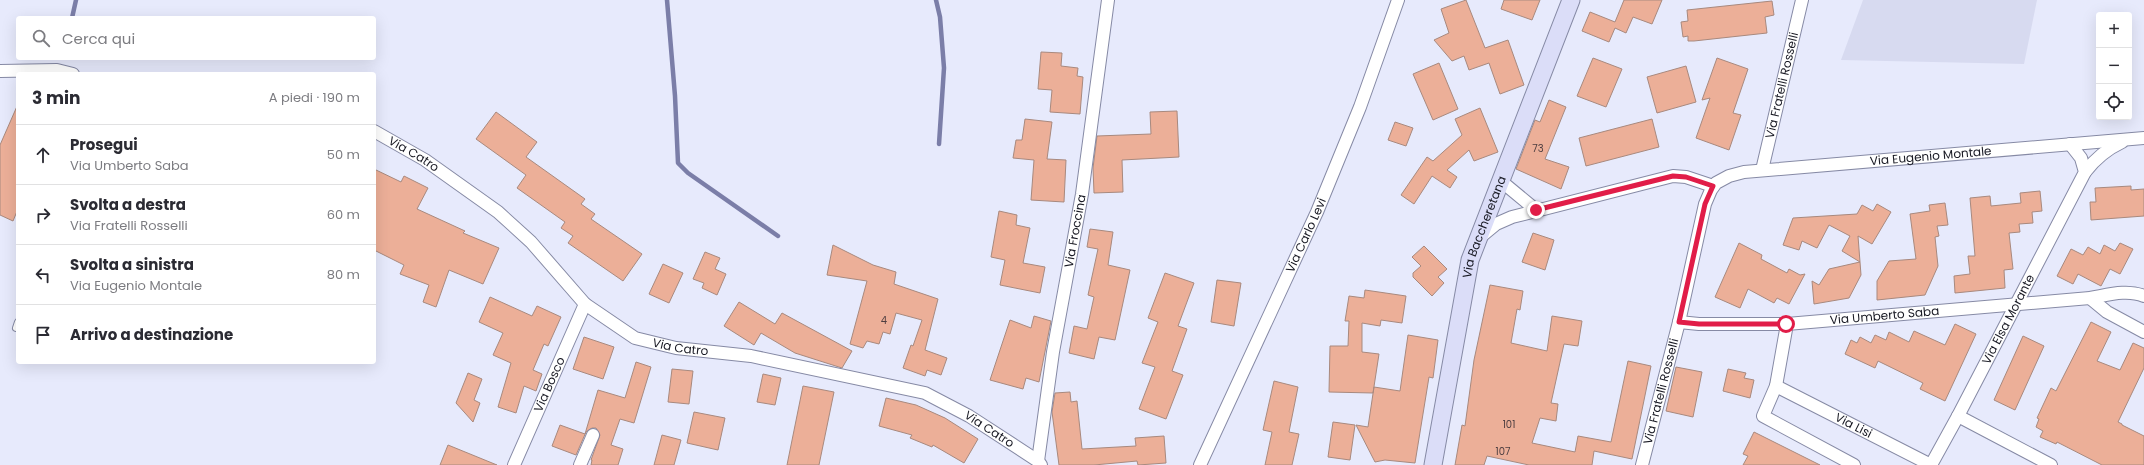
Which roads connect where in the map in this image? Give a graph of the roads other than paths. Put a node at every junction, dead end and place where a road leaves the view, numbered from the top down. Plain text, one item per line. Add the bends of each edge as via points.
1 (1108, 0) edge
2 (1398, 0) edge
3 (1570, 0) edge
4 (1802, 0) edge
5 (0, 71) edge
6 (65, 72) edge
7 (376, 132) edge
8 (2144, 138) edge
9 (2127, 140) junction
10 (2070, 144) junction
11 (1762, 170) junction
12 (2085, 172) junction
13 (1501, 181) junction
14 (1716, 183) junction
15 (1536, 210) junction
16 (1478, 239) junction
17 (2144, 296) edge
18 (2090, 298) junction
19 (585, 304) junction
20 (2016, 305) junction
21 (1679, 322) junction
22 (1786, 324) junction
23 (2144, 332) edge
24 (1776, 386) junction
25 (1958, 416) junction
26 (592, 435) dead end
27 (1039, 463) edge
28 (514, 465) edge
29 (580, 465) edge
30 (1200, 465) edge
31 (1433, 465) edge
32 (1642, 465) edge
33 (1854, 465) edge
34 (1931, 465) edge
35 (2051, 465) edge

1 - 27 street, Via Froccina via 1082,194 1053,352
2 - 30 street, Via Carlo Levi via 1360,107 1317,212
3 - 13 street, Via Baccheretana
4 - 11 street, Via Fratelli Rosselli
5 - 6 street
7 - 19 street, Via Catro via 425,160 498,212 531,242
8 - 9 street, Via Eugenio Montale
9 - 10 street, Via Eugenio Montale
9 - 12 street, Via Elsa Morante via 2105,152
10 - 11 street, Via Eugenio Montale
10 - 12 street via 2081,158
11 - 14 street, Via Eugenio Montale via 1736,174
12 - 20 street, Via Elsa Morante
13 - 15 street
13 - 16 street, Via Baccheretana
14 - 15 street via 1673,176
14 - 21 street, Via Fratelli Rosselli via 1705,204
15 - 16 street via 1496,224
16 - 31 street, Via Baccheretana via 1469,268
17 - 18 street, Via Umberto Saba via 2134,292
18 - 20 street, Via Umberto Saba
18 - 23 street via 2108,312
19 - 27 street, Via Catro via 635,338 676,348 751,356 925,393 969,416
19 - 28 street, Via Bosco
20 - 22 street, Via Umberto Saba
20 - 25 street, Via Elsa Morante
21 - 22 street, Via Umberto Saba via 1722,325
21 - 32 street, Via Fratelli Rosselli
22 - 24 street
24 - 33 street via 1764,416
24 - 34 street, Via Lisi
25 - 34 street, Via Elsa Morante
25 - 35 street
26 - 29 street

